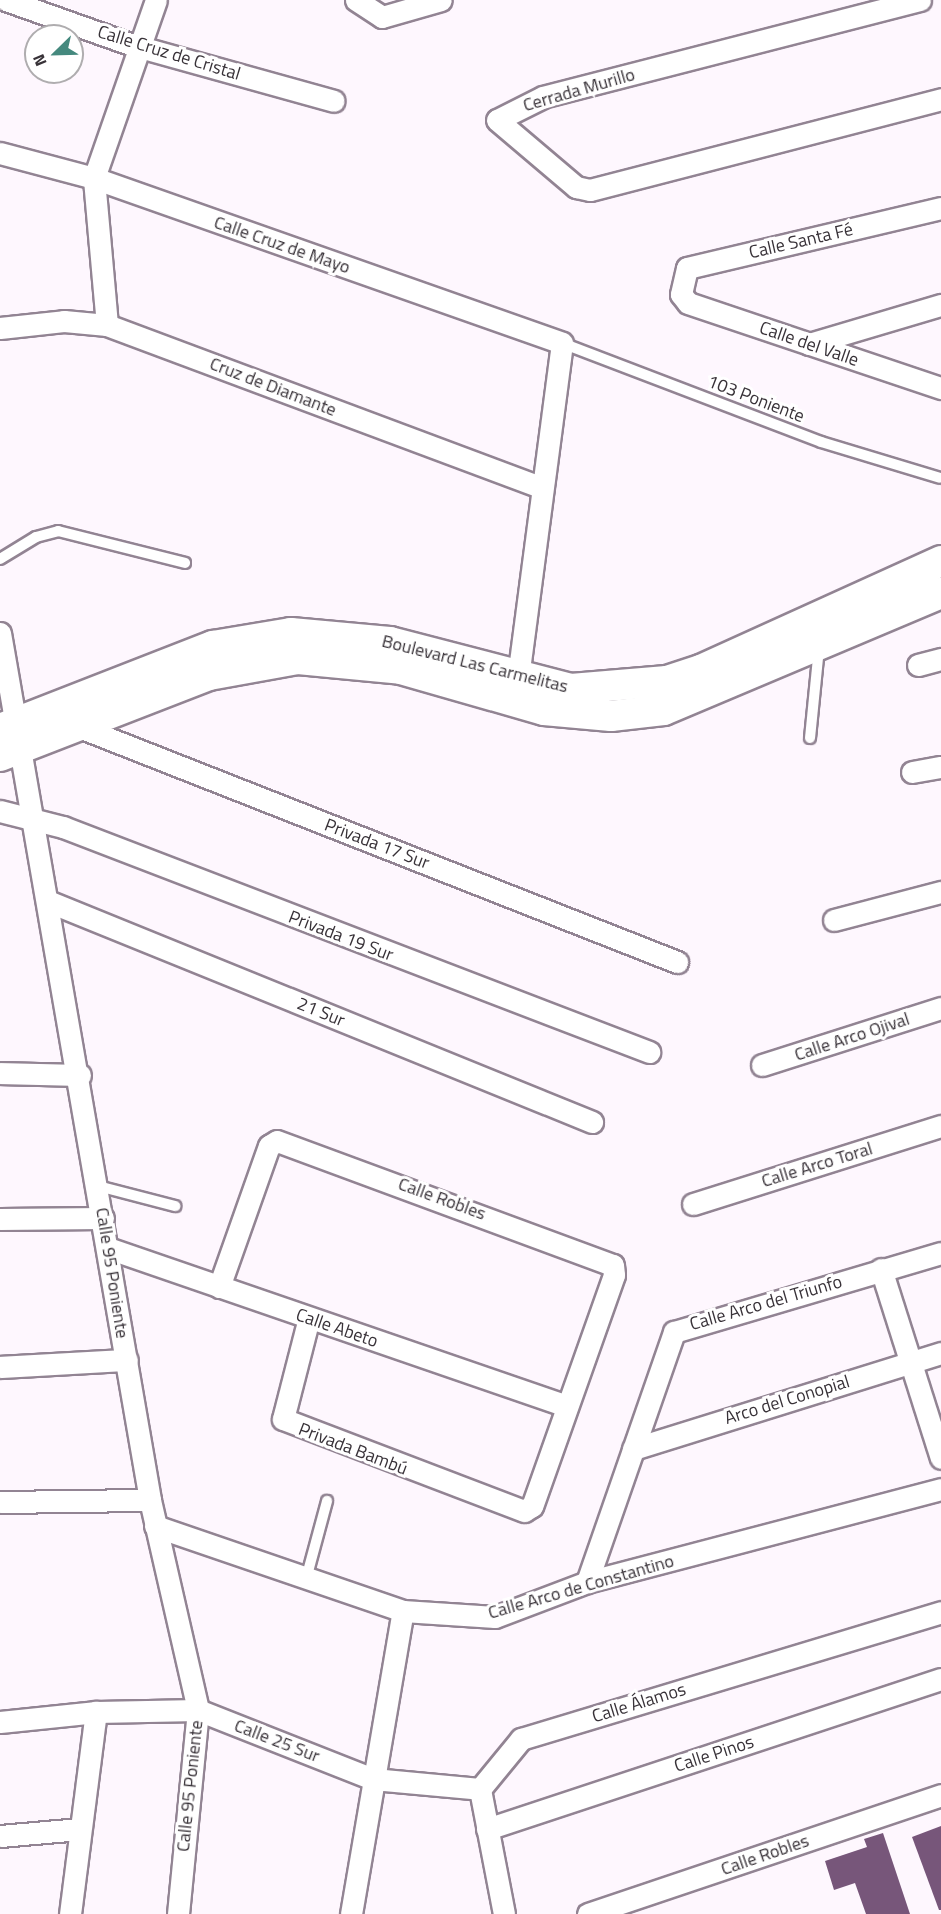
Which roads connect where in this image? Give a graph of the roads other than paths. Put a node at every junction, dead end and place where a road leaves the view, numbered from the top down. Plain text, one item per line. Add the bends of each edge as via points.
1 (6, 0) edge
2 (156, 0) edge
3 (356, 0) edge
4 (441, 0) edge
5 (920, 0) edge
6 (136, 46) junction
7 (941, 99) edge
8 (334, 101) dead end
9 (0, 153) edge
10 (94, 178) junction
11 (941, 208) edge
12 (681, 294) joint
13 (941, 305) edge
14 (107, 325) junction
15 (0, 328) edge
16 (562, 343) junction
17 (809, 345) junction
18 (941, 388) edge
19 (940, 478) edge
20 (540, 487) junction
21 (0, 559) edge
22 (941, 561) edge
23 (185, 563) dead end
24 (941, 593) edge
25 (0, 633) edge
26 (819, 642) junction
27 (941, 659) edge
28 (918, 664) dead end
29 (518, 679) junction
30 (572, 701) junction
31 (77, 726) junction
32 (810, 738) dead end
33 (9, 740) edge
34 (941, 767) edge
35 (912, 772) dead end
36 (0, 811) edge
37 (33, 816) junction
38 (941, 892) edge
39 (50, 902) junction
40 (834, 920) dead end
41 (677, 962) dead end
42 (941, 1008) edge
43 (649, 1052) dead end
44 (762, 1065) dead end
45 (0, 1073) edge
46 (80, 1074) junction
47 (592, 1122) dead end
48 (941, 1126) edge
49 (98, 1186) junction
50 (693, 1204) dead end
51 (175, 1206) dead end
52 (103, 1218) junction
53 (0, 1219) edge
54 (108, 1248) junction
55 (941, 1253) edge
56 (881, 1269) junction
57 (219, 1287) junction
58 (309, 1318) junction
59 (941, 1353) edge
60 (127, 1360) junction
61 (910, 1361) junction
62 (0, 1367) edge
63 (566, 1406) junction
64 (633, 1449) junction
65 (941, 1458) edge
66 (941, 1489) edge
67 (150, 1500) junction
68 (327, 1501) dead end
69 (0, 1502) edge
70 (155, 1526) junction
71 (306, 1579) junction
72 (587, 1582) junction
73 (403, 1611) junction
74 (941, 1612) edge
75 (941, 1679) edge
76 (198, 1710) junction
77 (96, 1712) junction
78 (0, 1722) edge
79 (374, 1779) junction
80 (480, 1789) junction
81 (941, 1795) edge
82 (487, 1828) junction
83 (80, 1829) junction
84 (0, 1836) edge
85 (70, 1914) edge
86 (178, 1914) edge
87 (351, 1914) edge
88 (504, 1914) edge
89 (588, 1914) edge

1 - 6 street, Calle Cruz de Cristal
2 - 6 street
3 - 4 street via 382,17
5 - 7 street, Cerrada Murillo via 543,97 497,120 576,187 590,190
6 - 8 street, Calle Cruz de Cristal
6 - 10 street
9 - 10 street, Calle Cruz de Mayo
10 - 14 street
10 - 16 street, Calle Cruz de Mayo
11 - 12 street, Calle Santa Fé via 687,268
12 - 17 street, Calle del Valle via 688,303
13 - 17 street
14 - 15 street, Cruz de Diamante via 64,321
14 - 20 street, Cruz de Diamante
16 - 19 lane, 103 Poniente via 821,442
16 - 20 street
17 - 18 street, Calle del Valle
20 - 29 street
21 - 23 lane via 36,537 58,531
22 - 30 main road, Boulevard Las Carmelitas via 701,670
24 - 26 main road, Boulevard Las Carmelitas
25 - 33 street, Calle 95 Poniente
26 - 30 main road, Boulevard Las Carmelitas via 664,710
26 - 32 lane
27 - 28 street
29 - 30 main road, Boulevard Las Carmelitas
29 - 33 main road, Boulevard Las Carmelitas via 390,642 336,633 264,636 174,660
30 - 31 main road, Boulevard Las Carmelitas via 401,669 298,659 209,675
31 - 33 main road, Boulevard Las Carmelitas
31 - 41 street, Privada 17 Sur
33 - 37 street, Calle 95 Poniente
34 - 35 street
36 - 37 street, Privada 19 Sur
37 - 39 street, Calle 95 Poniente
37 - 43 street, Privada 19 Sur
38 - 40 street
39 - 46 street, Calle 95 Poniente
39 - 47 street, 21 Sur
42 - 44 street, Calle Arco Ojival
45 - 46 street
46 - 49 street, Calle 95 Poniente
48 - 50 street, Calle Arco Toral
49 - 51 lane
49 - 52 street, Calle 95 Poniente
52 - 53 street
52 - 54 street, Calle 95 Poniente
54 - 57 street, Calle Abeto
54 - 60 street, Calle 95 Poniente
55 - 56 street, Calle Arco del Triunfo
56 - 61 street
56 - 64 street, Calle Arco del Triunfo via 674,1332
57 - 58 street, Calle Abeto
57 - 63 street, Calle Robles via 269,1146 287,1142 609,1260 614,1275
58 - 63 street, Calle Abeto
58 - 63 street, Privada Bambú via 283,1419 524,1511 532,1506
59 - 61 street, Arco del Conopial
60 - 62 street
60 - 67 street, Calle 95 Poniente
61 - 64 street, Arco del Conopial
61 - 65 street
64 - 72 street, Calle Arco del Triunfo
66 - 72 street, Calle Arco de Constantino
67 - 69 street
67 - 70 street, Calle 95 Poniente
68 - 71 lane
70 - 71 street, Calle Arco de Constantino
70 - 76 street, Calle 95 Poniente
71 - 73 street, Calle Arco de Constantino
72 - 73 street, Calle Arco de Constantino via 495,1617
73 - 79 street
74 - 80 street, Calle Álamos via 521,1739
75 - 82 street, Calle Pinos
76 - 77 street, Calle 25 Sur
76 - 79 street, Calle 25 Sur
76 - 86 street, Calle 95 Poniente
77 - 78 street, Calle 25 Sur
77 - 83 street
79 - 80 street, Calle 25 Sur
79 - 87 street
80 - 82 street
81 - 89 street, Calle Robles
82 - 88 street
83 - 84 street
83 - 85 street

